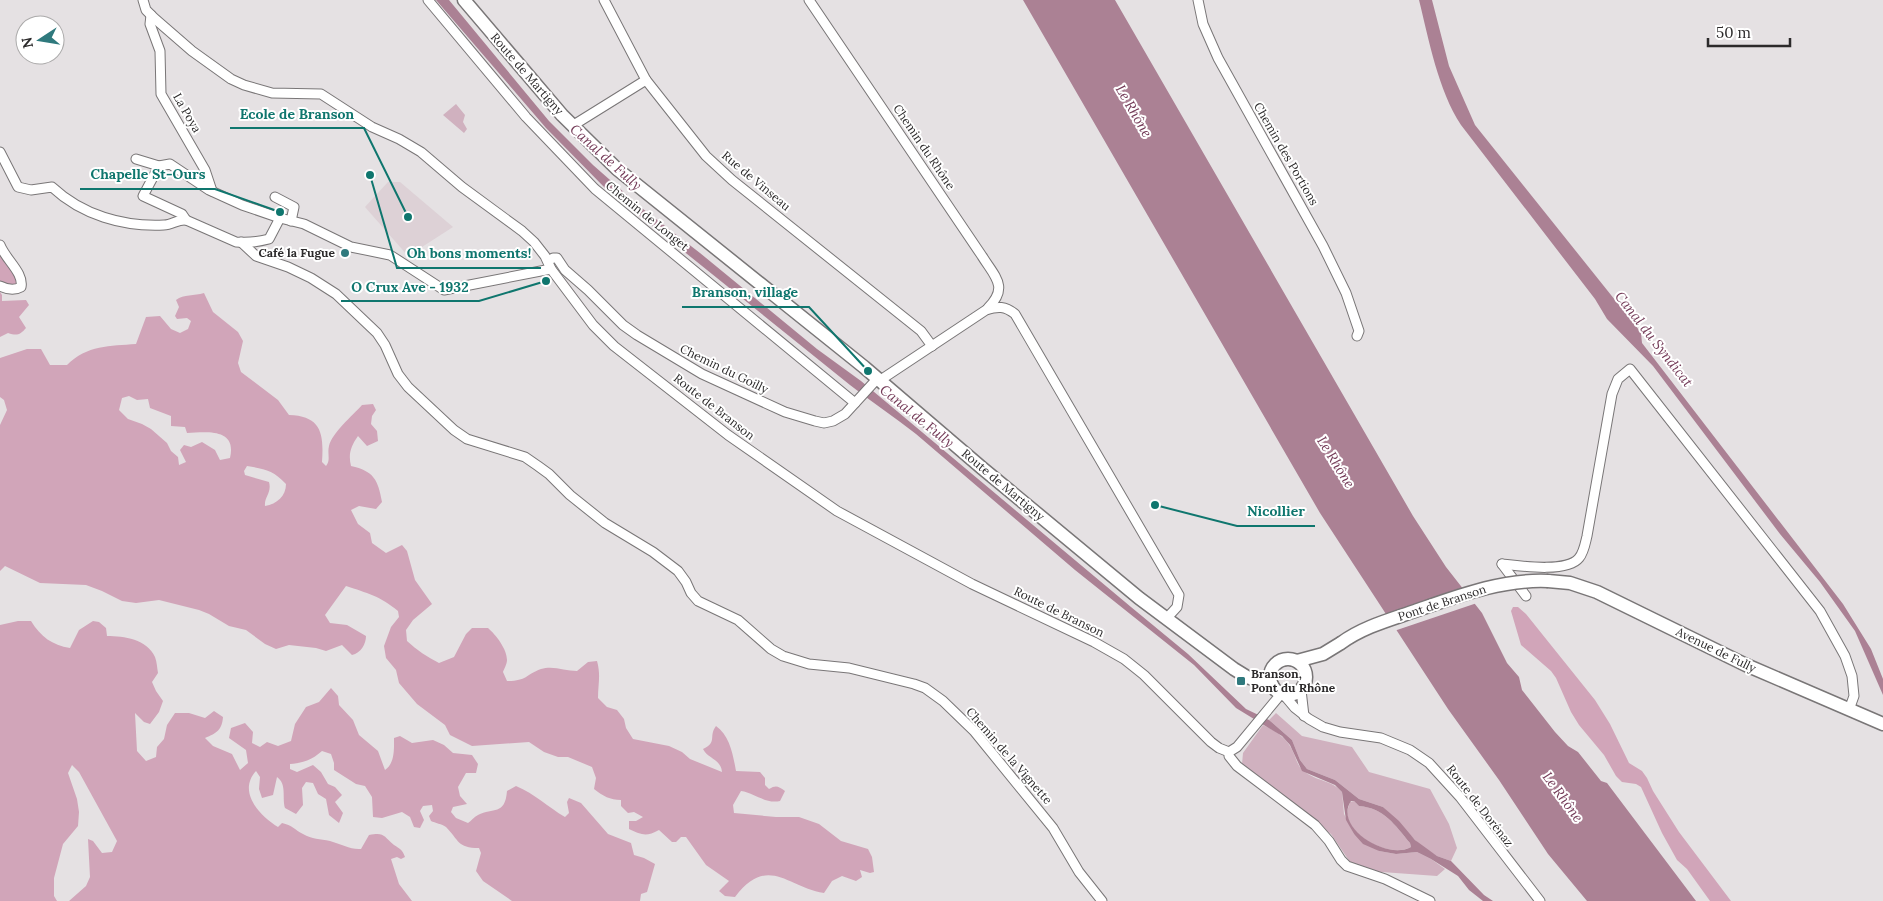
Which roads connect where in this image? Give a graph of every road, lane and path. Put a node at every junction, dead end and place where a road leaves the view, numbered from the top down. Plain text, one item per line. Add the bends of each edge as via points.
1 (143, 0) edge
2 (428, 0) edge
3 (464, 0) edge
4 (604, 0) edge
5 (809, 0) edge
6 (1198, 0) edge
7 (151, 15) junction
8 (646, 80) junction
9 (572, 126) junction
10 (0, 152) edge
11 (136, 159) dead end
12 (159, 166) junction
13 (212, 191) junction
14 (275, 197) dead end
15 (280, 218) junction
16 (186, 220) junction
17 (290, 221) junction
18 (241, 242) junction
19 (0, 245) edge
20 (550, 265) junction
21 (0, 286) edge
22 (986, 310) junction
23 (1357, 336) dead end
24 (932, 346) junction
25 (876, 382) junction
26 (857, 401) junction
27 (1548, 581) joint
28 (1526, 596) dead end
29 (1166, 618) junction
30 (1323, 654) junction
31 (1296, 661) junction
32 (1274, 666) junction
33 (1244, 674) junction
34 (1306, 677) junction
35 (1301, 690) junction
36 (1279, 691) junction
37 (1849, 710) junction
38 (1304, 716) junction
39 (1879, 722) edge
40 (1229, 752) junction
41 (1102, 901) edge
42 (1430, 901) edge
43 (1540, 901) edge

1 - 7 street
2 - 26 street, Chemin de Longet via 526,117 595,189
3 - 9 main road, Route de Martigny
4 - 8 street, Rue de Vinseau
5 - 22 street, Chemin du Rhône via 997,280 998,296
6 - 23 street, Chemin des Portions via 1203,24 1218,58 1324,246 1346,293 1359,331
7 - 13 street, La Poya via 150,24 160,51 161,94 201,164
7 - 20 street, Route de Branson via 231,79 272,93 321,94 372,127 421,152 462,187 522,230
8 - 9 street
8 - 24 street, Rue de Vinseau via 706,156 725,174 921,331
9 - 25 main road, Route de Martigny via 634,184
10 - 16 street via 18,187 25,190 52,187 82,209 123,222 164,225
11 - 12 street
12 - 13 street via 170,164
12 - 16 street via 143,196 182,214
13 - 15 street
14 - 17 street via 294,207
15 - 17 street
15 - 18 street via 269,238
16 - 18 street
17 - 20 street via 304,224 351,247 390,256 444,290
18 - 41 street, Chemin de la Vignette via 256,256 283,265 336,294 377,333 408,388 454,430 467,439 525,457 550,474 605,523 678,571 698,601 738,620 771,649 809,664 849,668 914,684 926,688 943,701 974,731 1053,828 1079,872
19 - 21 street via 22,281 17,289
20 - 26 street, Chemin du Goilly via 553,258 557,258 565,270 623,325 726,387 785,412 824,423 845,414
20 - 40 street, Route de Branson via 604,337 728,435 837,511 972,584 1124,659 1212,742
22 - 24 street, Chemin du Goilly
22 - 29 street via 1003,307 1020,320 1179,595 1177,607
24 - 25 street, Chemin du Goilly
25 - 26 street, Chemin du Goilly
25 - 29 main road, Route de Martigny
27 - 30 main road, Pont de Branson, bridge via 1517,581 1481,589 1361,630
27 - 37 main road, Avenue de Fully via 1597,592 1737,662
28 - 37 street via 1502,564 1561,566 1571,564 1582,552 1612,394 1618,379 1630,369 1820,611 1845,656 1852,676 1854,696
29 - 33 main road, Route de Martigny
30 - 31 main road
30 - 34 main road
31 - 32 main road via 1285,660
31 - 34 main road via 1304,668
32 - 33 main road
32 - 36 main road via 1270,675
33 - 36 main road, Route de Martigny
34 - 35 main road
35 - 36 main road via 1293,695
35 - 38 street
36 - 38 street, Route de Dorénaz
36 - 40 street via 1272,705 1237,747
37 - 39 main road, Avenue de Fully
38 - 43 street, Route de Dorénaz via 1332,730 1370,735 1397,743 1429,763 1457,793
40 - 42 street, Route de Branson via 1237,766 1315,825 1344,864

